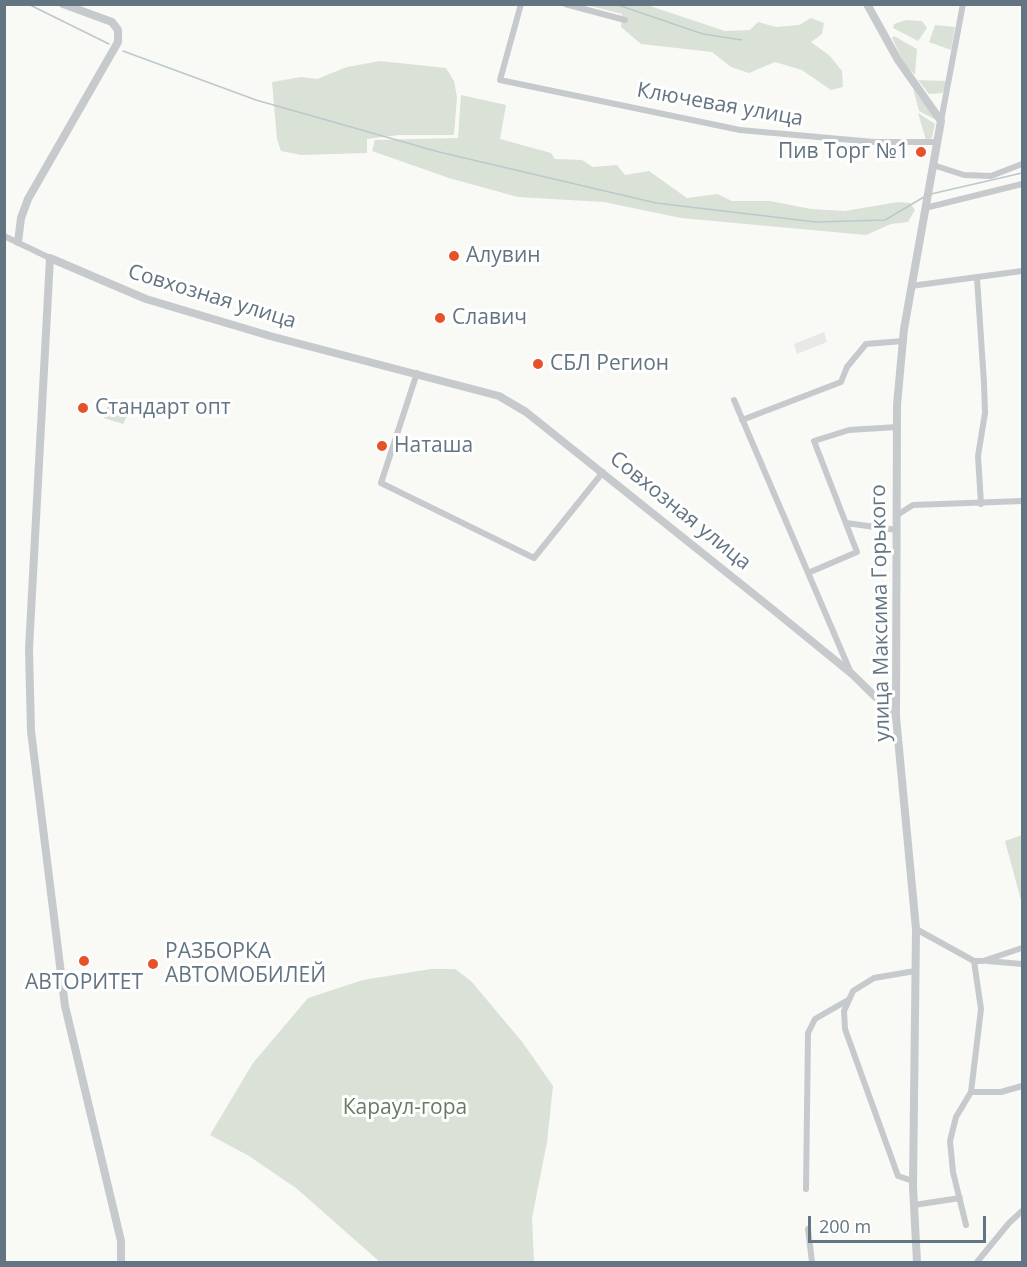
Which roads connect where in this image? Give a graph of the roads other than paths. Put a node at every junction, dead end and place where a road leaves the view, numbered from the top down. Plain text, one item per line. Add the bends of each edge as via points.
1 (63, 4) edge
2 (521, 4) edge
3 (565, 4) edge
4 (867, 4) edge
5 (963, 4) edge
6 (626, 20) dead end
7 (941, 121) junction
8 (937, 142) junction
9 (1023, 164) edge
10 (933, 165) junction
11 (1023, 184) edge
12 (925, 207) junction
13 (4, 236) edge
14 (18, 242) junction
15 (50, 258) junction
16 (1023, 271) edge
17 (977, 278) junction
18 (911, 286) junction
19 (903, 341) junction
20 (417, 373) junction
21 (734, 400) dead end
22 (742, 420) junction
23 (897, 427) junction
24 (603, 472) junction
25 (1023, 501) edge
26 (981, 504) junction
27 (897, 515) junction
28 (846, 523) junction
29 (897, 530) junction
30 (808, 573) junction
31 (852, 674) junction
32 (896, 717) junction
33 (916, 929) junction
34 (1023, 948) edge
35 (974, 961) junction
36 (983, 961) junction
37 (1023, 964) edge
38 (915, 971) junction
39 (849, 999) junction
40 (1023, 1086) edge
41 (971, 1092) junction
42 (913, 1181) junction
43 (806, 1189) dead end
44 (960, 1198) junction
45 (914, 1205) junction
46 (1023, 1211) edge
47 (966, 1225) dead end
48 (808, 1228) dead end
49 (121, 1263) edge
50 (812, 1263) edge
51 (917, 1263) edge
52 (977, 1263) edge

1 - 14 street via 112,22 118,30 118,42 27,199
2 - 8 street, Ключевая улица via 500,80 740,130 874,142
3 - 6 street
4 - 7 street via 897,60
5 - 7 street, улица Максима Горького
7 - 8 street, улица Максима Горького
8 - 10 street, улица Максима Горького
9 - 10 street via 991,176 964,175
10 - 12 street, улица Максима Горького
11 - 12 street
12 - 18 street, улица Максима Горького
13 - 14 street, Совхозная улица
14 - 15 street, Совхозная улица
15 - 20 street, Совхозная улица via 146,299 270,336
15 - 49 street via 29,649 31,731 65,1006 121,1241
16 - 17 street
17 - 18 street
17 - 26 street via 985,413 978,456
18 - 19 street, улица Максима Горького
19 - 22 street via 866,344 847,367 841,382
19 - 23 street, улица Максима Горького
20 - 24 street, Совхозная улица via 499,396
20 - 24 street via 381,483 534,558
21 - 22 street
22 - 30 street
23 - 27 street, улица Максима Горького
23 - 28 street via 849,430 814,441
24 - 31 street, Совхозная улица
25 - 26 street
26 - 27 street via 913,505
27 - 29 street, улица Максима Горького
28 - 29 street
28 - 30 street via 857,552
29 - 32 street, улица Максима Горького
30 - 31 street
31 - 32 street, Совхозная улица
32 - 33 street, улица Максима Горького
33 - 35 street
33 - 38 street, улица Максима Горького
34 - 36 street
35 - 36 street
35 - 41 street via 981,1009
36 - 37 street
38 - 39 street via 874,978 853,991
38 - 42 street, улица Максима Горького
39 - 42 street via 844,1011 845,1029 898,1176
39 - 43 street via 815,1019 807,1033
40 - 41 street via 1000,1092
41 - 44 street via 956,1117 950,1141
42 - 45 street, улица Максима Горького
44 - 45 street
44 - 47 street
45 - 51 street, улица Максима Горького
46 - 52 street
48 - 50 street

